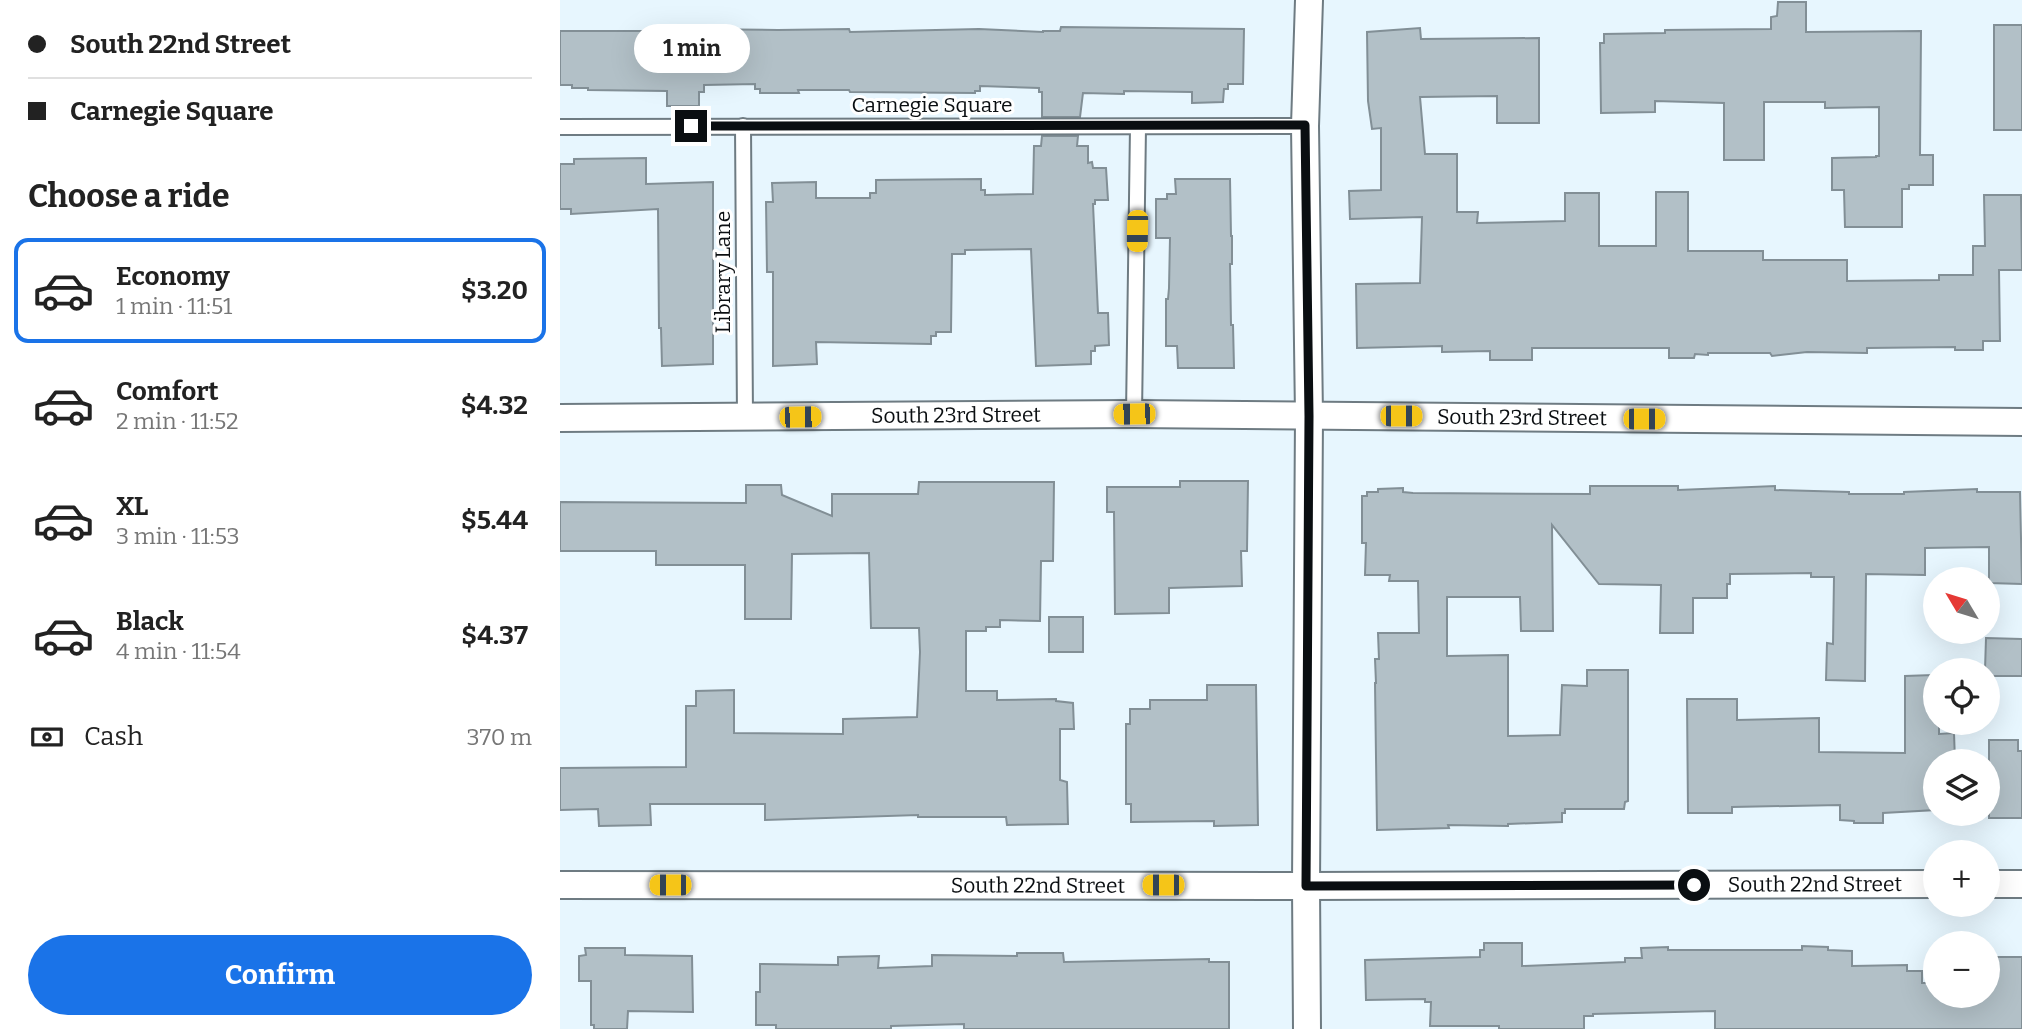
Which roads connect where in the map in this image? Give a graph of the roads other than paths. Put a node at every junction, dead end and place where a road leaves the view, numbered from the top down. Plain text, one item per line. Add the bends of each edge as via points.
1 (1309, 0) edge
2 (1305, 125) junction
3 (743, 126) junction
4 (560, 127) edge
5 (1138, 127) junction
6 (1134, 414) junction
7 (1309, 416) junction
8 (745, 417) junction
9 (560, 418) edge
10 (2022, 422) edge
11 (1923, 884) edge
12 (2000, 884) edge
13 (2022, 884) edge
14 (560, 885) edge
15 (1306, 886) junction
16 (1307, 1029) edge

1 - 2 street
2 - 5 lane, Carnegie Square
2 - 7 street
3 - 4 lane, Carnegie Square
3 - 5 lane, Carnegie Square
3 - 8 lane, Library Lane
5 - 6 lane
6 - 7 street, South 23rd Street
6 - 8 street, South 23rd Street
7 - 10 street, South 23rd Street
7 - 15 street
8 - 9 street, South 23rd Street
11 - 15 street, South 22nd Street
12 - 13 street
14 - 15 street, South 22nd Street
15 - 16 street

